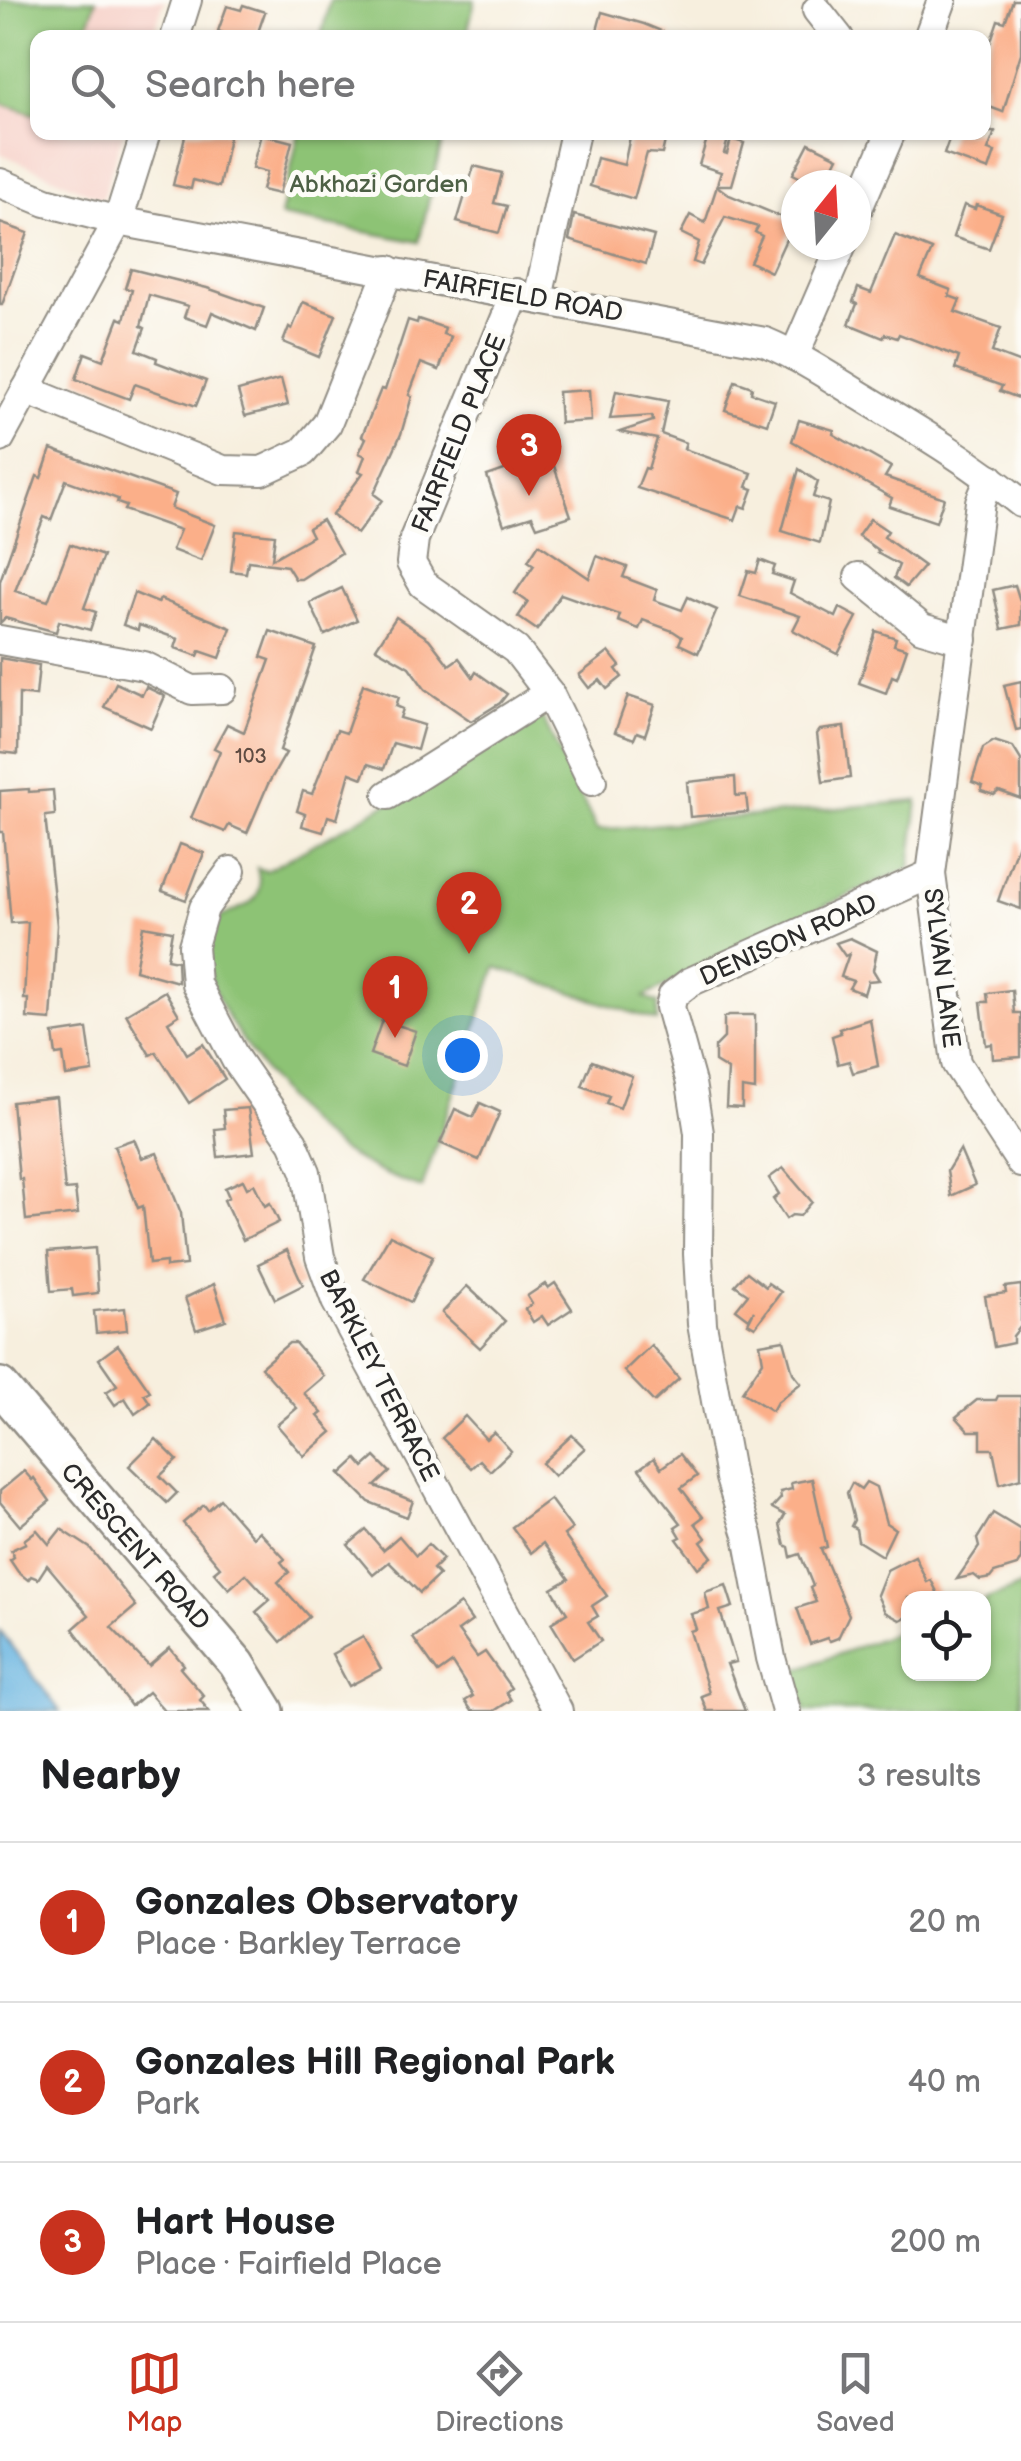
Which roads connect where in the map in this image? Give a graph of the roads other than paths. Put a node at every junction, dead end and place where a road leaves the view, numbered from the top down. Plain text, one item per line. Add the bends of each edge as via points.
1 (187, 0) edge
2 (942, 0) edge
3 (817, 10) dead end
4 (178, 30) edge
5 (833, 30) edge
6 (931, 30) edge
7 (143, 140) edge
8 (573, 140) edge
9 (887, 140) edge
10 (871, 177) edge
11 (0, 183) edge
12 (118, 221) junction
13 (836, 260) edge
14 (388, 270) junction
15 (527, 295) junction
16 (794, 356) junction
17 (26, 390) junction
18 (0, 438) edge
19 (1007, 492) edge
20 (859, 577) dead end
21 (0, 640) edge
22 (963, 640) junction
23 (222, 689) dead end
24 (549, 693) junction
25 (592, 782) dead end
26 (388, 795) dead end
27 (231, 871) dead end
28 (931, 874) junction
29 (1021, 1163) edge
30 (0, 1386) edge
31 (266, 1711) edge
32 (558, 1711) edge
33 (786, 1711) edge

1 - 4 street
2 - 6 street
3 - 5 street
7 - 12 street
8 - 15 street
9 - 10 street
11 - 12 street, FAIRFIELD ROAD
12 - 14 street, FAIRFIELD ROAD
12 - 17 street
13 - 16 street
14 - 15 street, FAIRFIELD ROAD
14 - 17 street via 327,424 303,452 262,471 222,470
15 - 16 street, FAIRFIELD ROAD via 747,337
15 - 24 street, FAIRFIELD PLACE via 414,539 411,564 423,584 516,650
16 - 19 street, FAIRFIELD ROAD
17 - 18 street
19 - 22 street via 980,502
20 - 22 street via 922,628
21 - 23 street via 144,666 192,690
22 - 28 street
24 - 25 street, FAIRFIELD PLACE
24 - 26 street
27 - 32 street, BARKLEY TERRACE via 198,926 196,984 236,1060 293,1142 336,1301
28 - 29 street, SYLVAN LANE via 956,1064
28 - 33 street, DENISON ROAD via 672,994 698,1133 702,1324 730,1478
30 - 31 main road, CRESCENT ROAD via 237,1664

